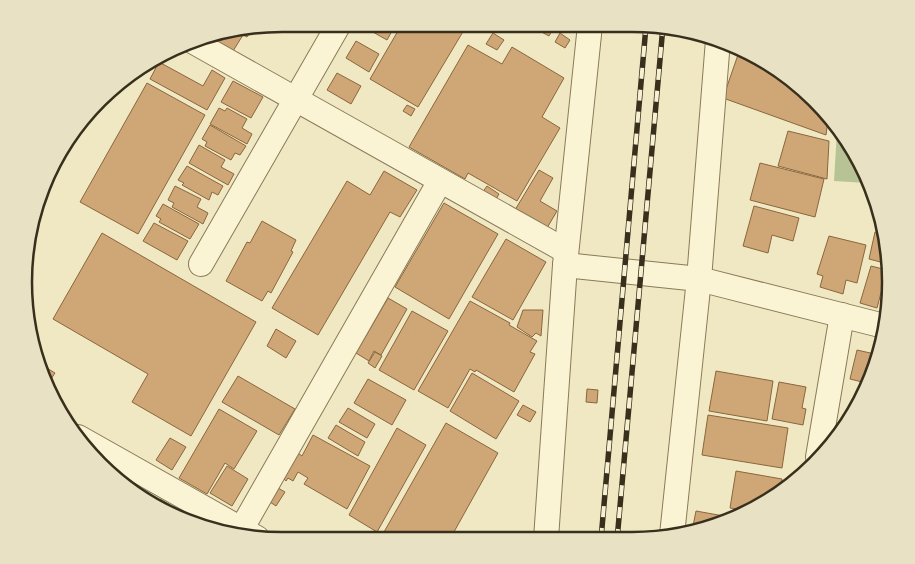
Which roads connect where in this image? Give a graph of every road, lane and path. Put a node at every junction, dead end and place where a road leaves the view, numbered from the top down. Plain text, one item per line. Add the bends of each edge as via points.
1 (334, 32) edge
2 (589, 32) edge
3 (200, 47) edge
4 (717, 47) edge
5 (296, 100) junction
6 (440, 181) junction
7 (565, 258) junction
8 (201, 264) dead end
9 (699, 279) junction
10 (842, 315) junction
11 (879, 325) edge
12 (93, 446) edge
13 (819, 448) edge
14 (234, 527) edge
15 (673, 528) edge
16 (249, 529) edge
17 (546, 532) edge

1 - 5 street
2 - 7 street
3 - 5 street
4 - 9 street
5 - 6 street
5 - 8 street
6 - 7 street
6 - 16 street
7 - 9 street
7 - 17 street
9 - 10 street
9 - 15 street
10 - 11 street
10 - 13 street
12 - 14 street

